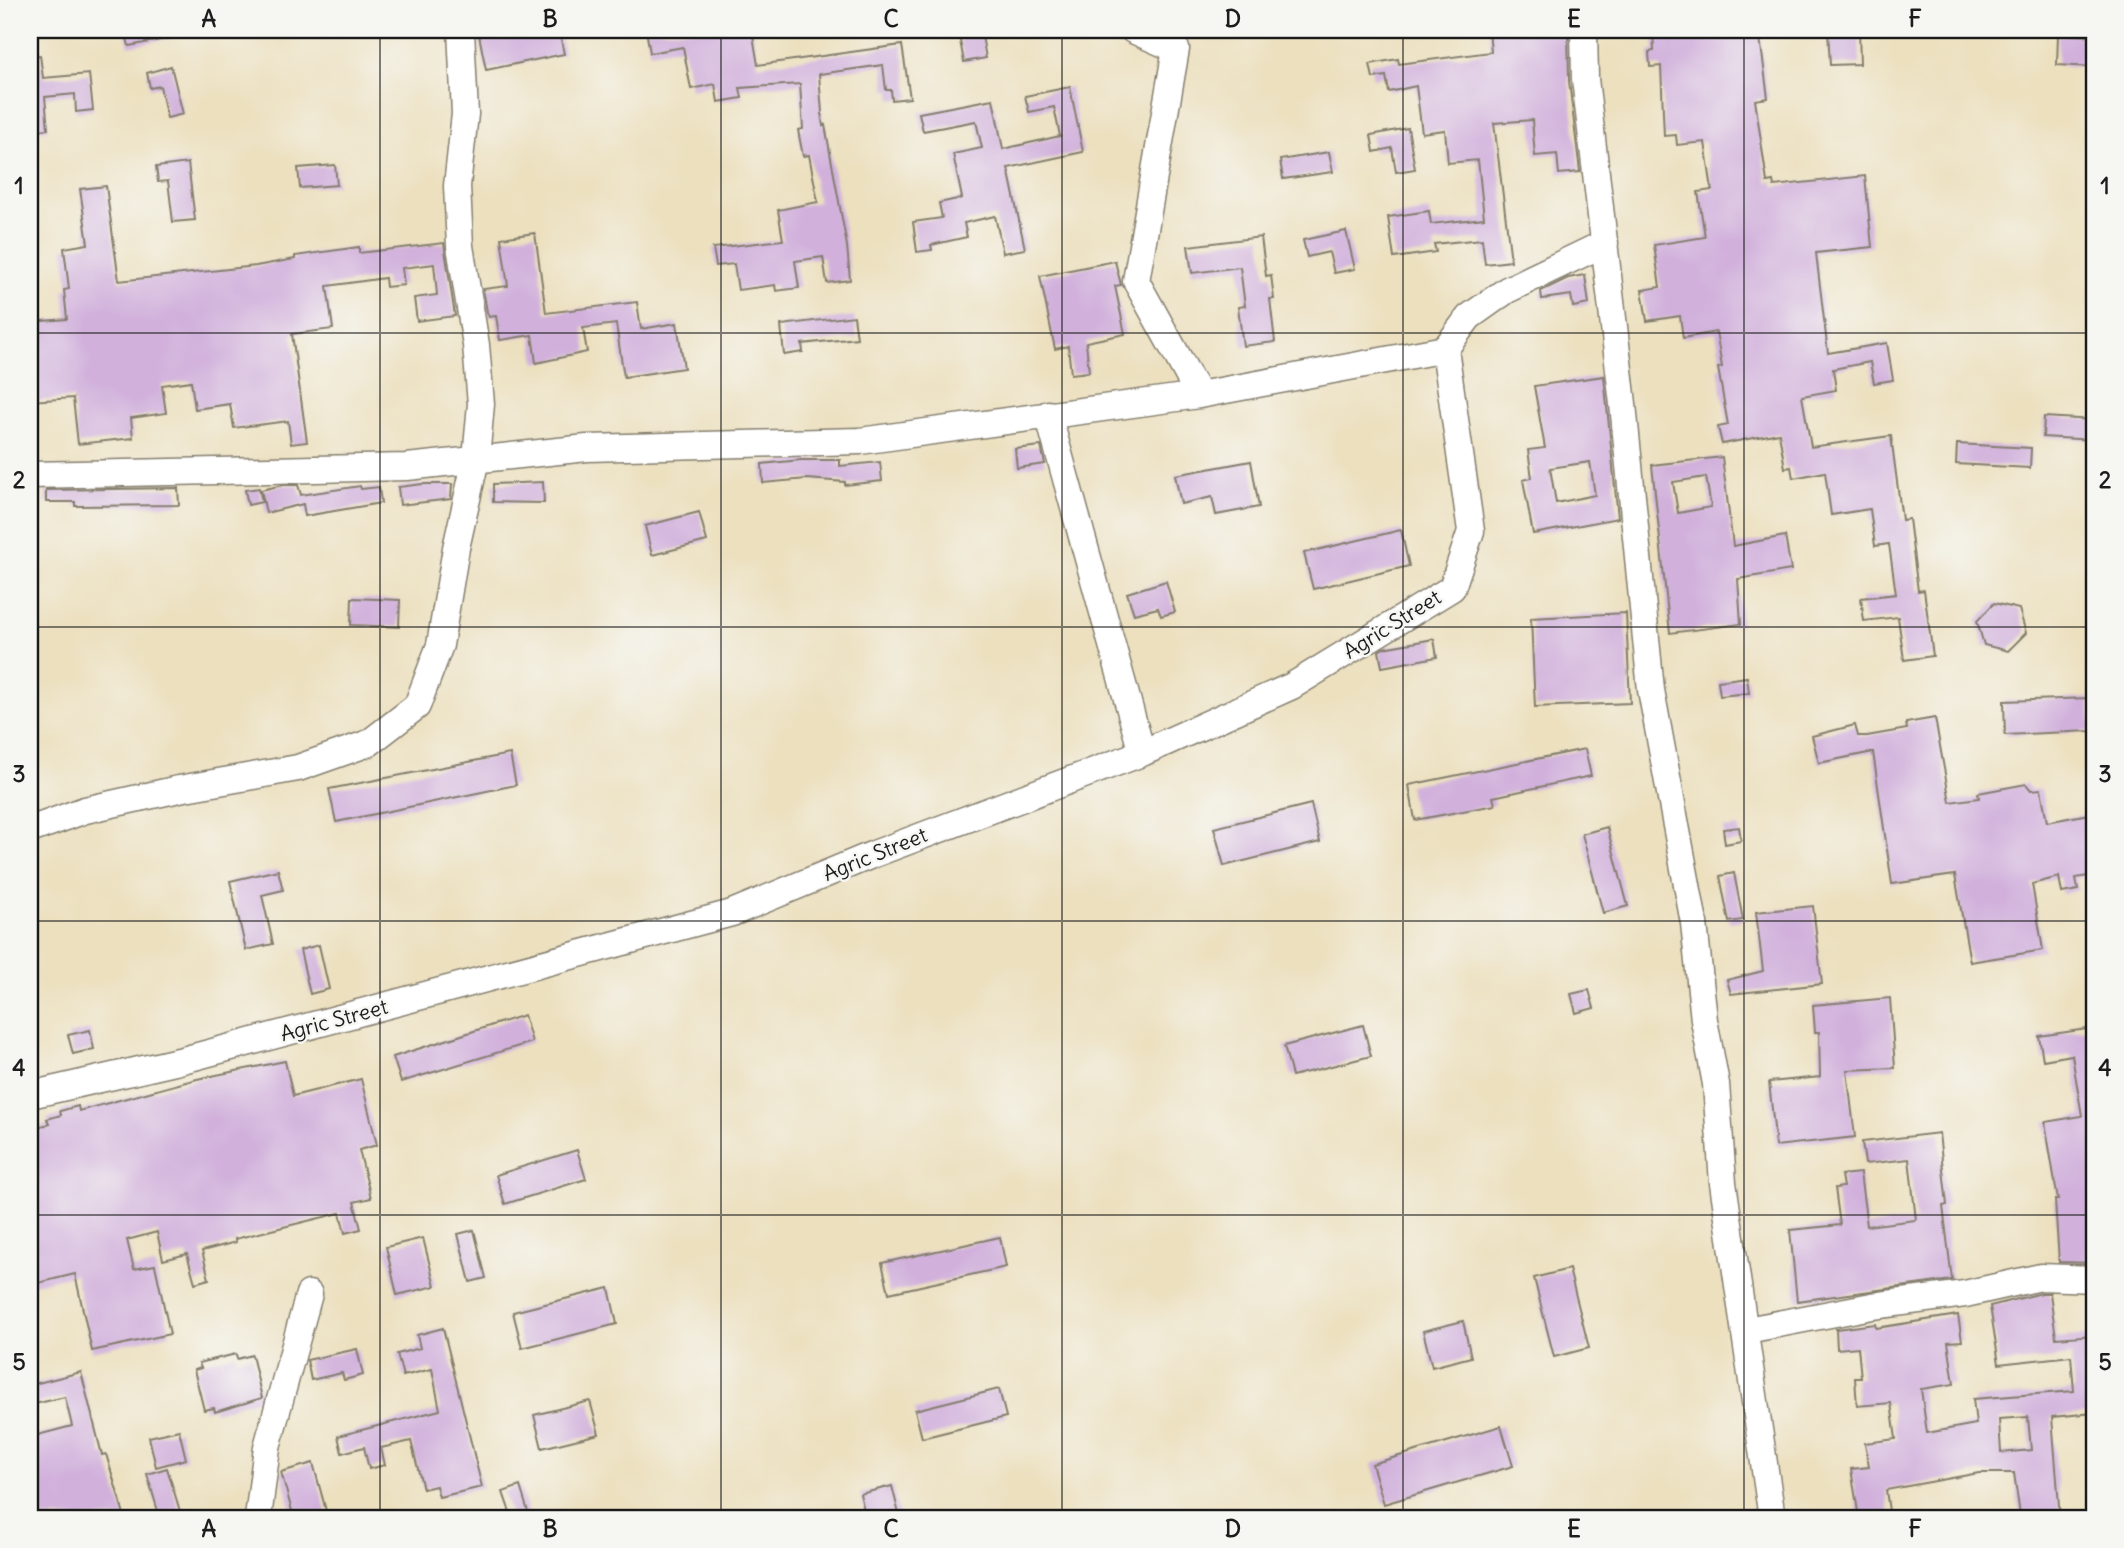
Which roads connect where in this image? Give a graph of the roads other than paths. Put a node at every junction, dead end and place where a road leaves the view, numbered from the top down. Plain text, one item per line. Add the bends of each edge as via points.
1 (461, 30) edge
2 (1133, 30) edge
3 (1584, 30) edge
4 (1605, 243) junction
5 (1446, 349) junction
6 (1199, 396) junction
7 (1048, 414) junction
8 (476, 459) junction
9 (30, 475) edge
10 (1142, 753) junction
11 (30, 830) edge
12 (30, 1095) edge
13 (2094, 1279) edge
14 (309, 1294) dead end
15 (1747, 1330) junction
16 (258, 1518) edge
17 (1772, 1518) edge

1 - 8 street via 465,114 457,186 460,246 481,404
2 - 6 street via 1176,49 1136,281
3 - 4 street via 1585,79
4 - 5 street via 1507,290 1469,317
4 - 15 street via 1651,690 1694,923 1716,1084 1723,1183
5 - 6 street
5 - 10 street, Agric Street via 1471,531 1452,588 1292,686
6 - 7 street
7 - 8 street via 860,441 587,448
7 - 10 street
8 - 9 street via 407,467
8 - 11 street via 440,645 417,706 369,743 298,768 112,804
10 - 12 street, Agric Street via 732,913 180,1061
13 - 15 street via 2041,1277
14 - 16 street via 267,1447
15 - 17 street

